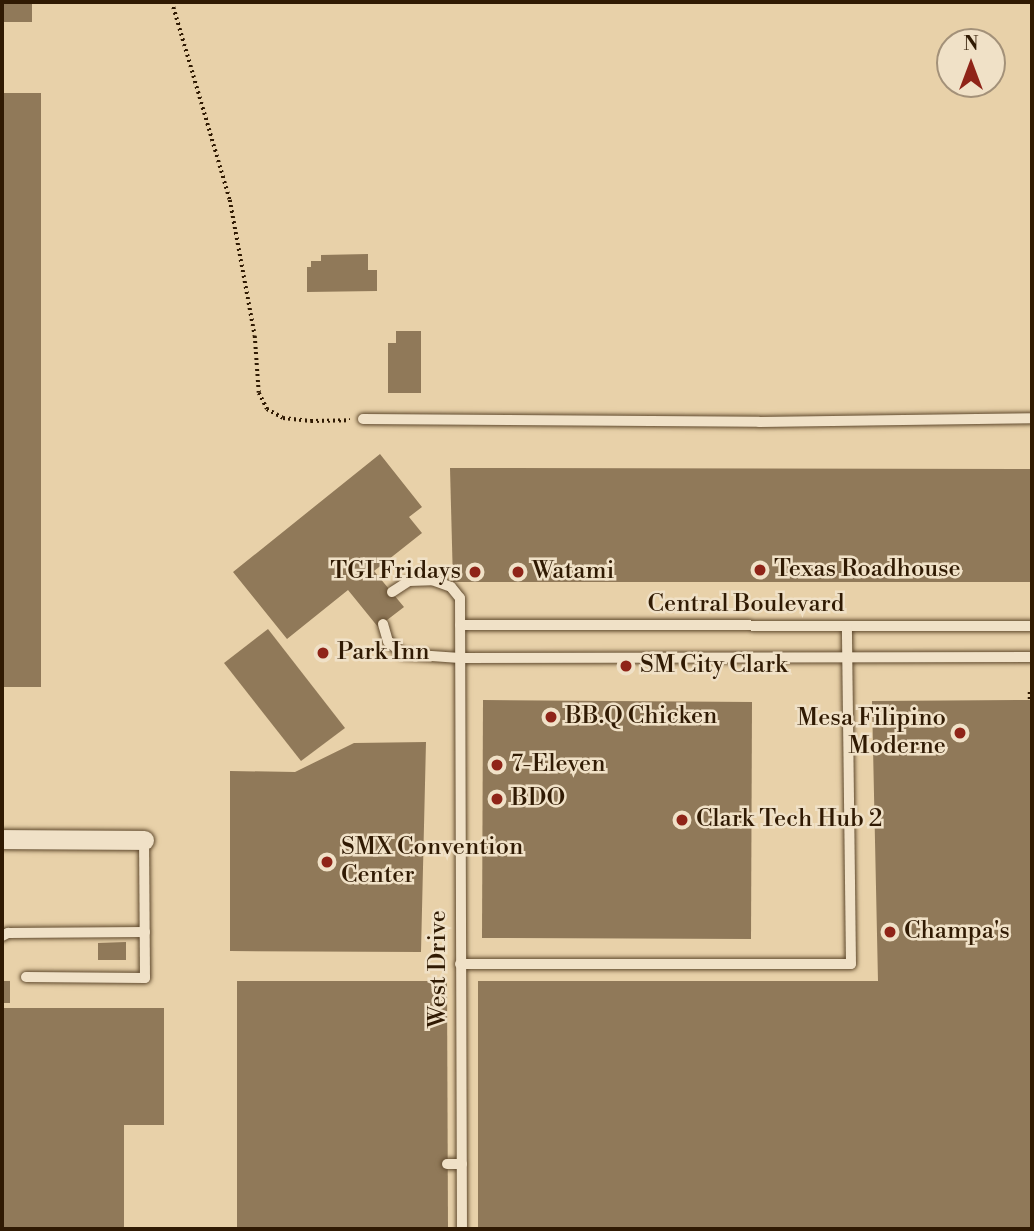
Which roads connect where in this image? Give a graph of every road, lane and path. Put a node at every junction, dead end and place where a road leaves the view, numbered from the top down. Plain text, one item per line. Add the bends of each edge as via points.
1 (172, 2) edge
2 (1032, 418) edge
3 (363, 419) joint
4 (392, 592) dead end
5 (383, 624) dead end
6 (460, 625) junction
7 (847, 626) junction
8 (1032, 626) edge
9 (846, 657) junction
10 (1032, 657) edge
11 (460, 658) junction
12 (1030, 692) dead end
13 (1030, 700) dead end
14 (2, 839) edge
15 (144, 840) joint
16 (145, 932) junction
17 (2, 936) edge
18 (460, 964) junction
19 (26, 977) dead end
20 (447, 1164) dead end
21 (461, 1164) junction
22 (462, 1229) edge

1 - 3 path via 230,200 255,336 259,393 267,409 284,418
2 - 3 lane via 759,422
4 - 6 lane, West Drive via 409,581 432,580 451,587 460,598
5 - 11 lane via 388,640 403,654
6 - 7 lane, Central Boulevard
6 - 11 lane, West Drive
7 - 8 lane, Central Boulevard
7 - 9 lane
9 - 10 lane
9 - 11 lane
9 - 18 lane via 851,964
11 - 18 lane, West Drive
12 - 13 path
14 - 15 street
15 - 16 lane
16 - 17 lane
16 - 19 lane via 145,978
18 - 21 lane, West Drive
20 - 21 lane
21 - 22 lane, West Drive

